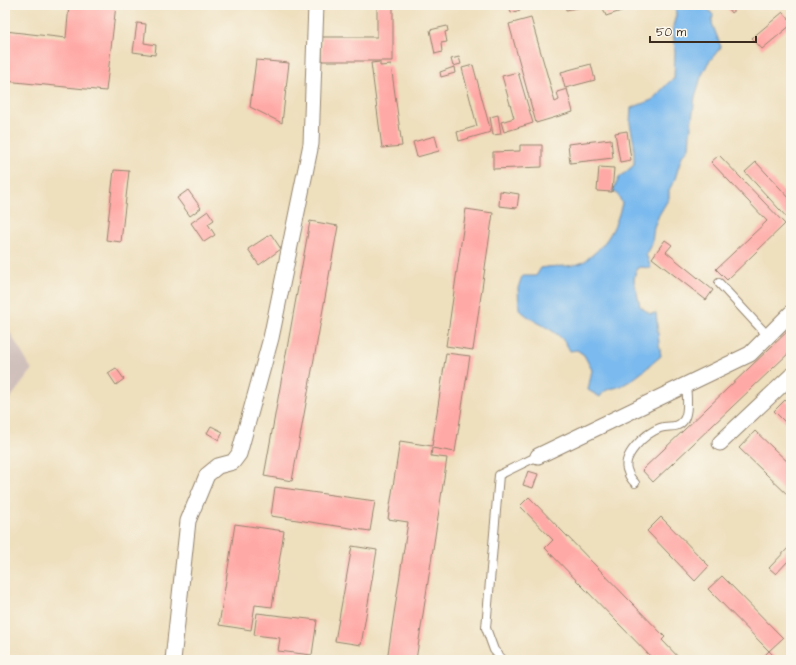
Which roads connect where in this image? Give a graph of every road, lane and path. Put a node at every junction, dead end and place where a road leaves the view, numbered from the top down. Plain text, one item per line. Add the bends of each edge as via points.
1 (316, 5) edge
2 (719, 283) dead end
3 (791, 313) edge
4 (768, 336) junction
5 (791, 376) edge
6 (686, 385) junction
7 (720, 443) dead end
8 (538, 456) joint
9 (635, 483) dead end
10 (173, 660) edge
11 (503, 660) edge

1 - 10 street via 311,144 271,338 239,454 233,462 218,466 207,475 188,521
2 - 4 lane
3 - 4 street
4 - 6 street via 750,354
5 - 7 street
6 - 8 street
6 - 9 lane via 687,408 684,420 677,427 661,428 649,435 631,452 627,472
8 - 11 lane via 499,475 486,628 494,650

